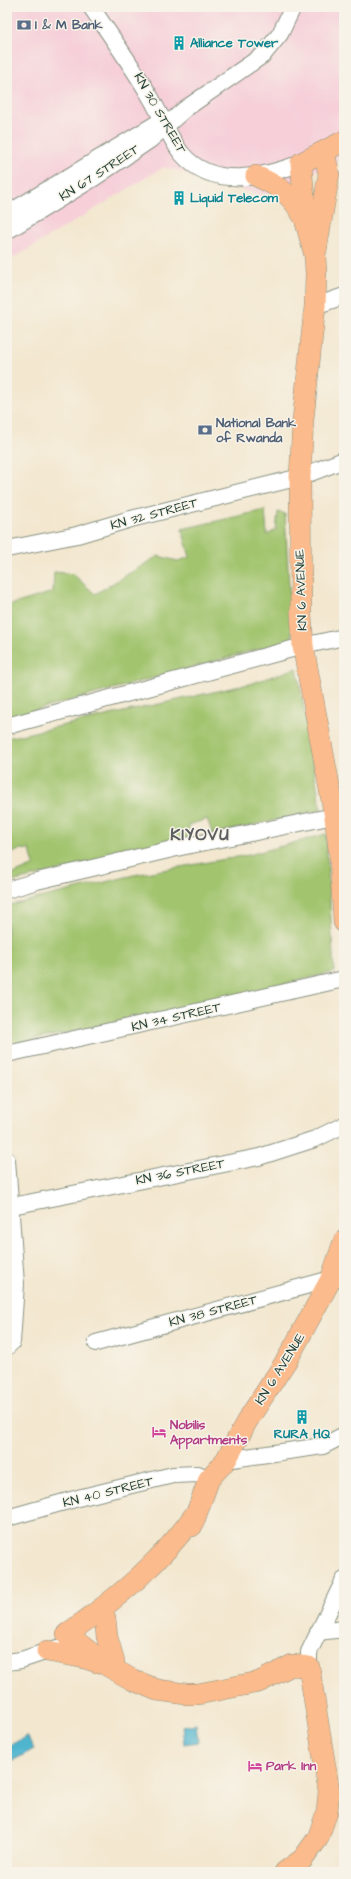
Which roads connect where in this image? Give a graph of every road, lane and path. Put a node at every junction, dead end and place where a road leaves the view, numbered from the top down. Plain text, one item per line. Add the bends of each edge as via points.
1 (91, 7) edge
2 (293, 7) edge
3 (165, 123) junction
4 (344, 141) edge
5 (324, 152) junction
6 (301, 163) junction
7 (91, 171) junction
8 (256, 176) junction
9 (344, 177) edge
10 (326, 203) junction
11 (7, 214) edge
12 (306, 223) junction
13 (7, 231) edge
14 (315, 256) junction
15 (344, 296) edge
16 (315, 306) junction
17 (344, 460) edge
18 (300, 478) junction
19 (7, 549) edge
20 (344, 637) edge
21 (303, 646) junction
22 (7, 726) edge
23 (339, 815) edge
24 (7, 890) edge
25 (344, 922) edge
26 (344, 979) edge
27 (7, 1054) edge
28 (344, 1125) edge
29 (7, 1160) edge
30 (9, 1206) edge
31 (344, 1241) edge
32 (338, 1279) edge
33 (96, 1343) dead end
34 (7, 1347) edge
35 (344, 1435) edge
36 (226, 1460) junction
37 (209, 1479) junction
38 (196, 1513) junction
39 (7, 1518) edge
40 (344, 1580) edge
41 (105, 1618) junction
42 (344, 1629) edge
43 (318, 1632) junction
44 (76, 1635) junction
45 (47, 1651) junction
46 (7, 1661) edge
47 (110, 1663) junction
48 (309, 1667) junction
49 (285, 1872) edge

1 - 3 street, KN 30 STREET via 130,62
2 - 3 street, KN 67 STREET via 280,34 263,55
3 - 7 street, KN 67 STREET
3 - 8 street, KN 30 STREET via 182,154 192,163 221,176
4 - 5 main road
5 - 6 main road
5 - 10 main road, KN 6 AVENUE via 329,174
6 - 8 street, KN 30 STREET
6 - 12 main road, KN 6 AVENUE
7 - 11 street, KN 67 STREET
7 - 13 street, KN 67 STREET
8 - 12 main road via 289,194
9 - 10 main road
10 - 14 main road, KN 6 AVENUE
12 - 14 main road, KN 6 AVENUE
14 - 16 main road, KN 6 AVENUE
15 - 16 street
16 - 18 main road, KN 6 AVENUE via 303,420
17 - 18 street, KN 32 STREET
18 - 19 street, KN 32 STREET via 131,519 78,535
18 - 21 main road, KN 6 AVENUE
20 - 21 street
21 - 22 street
21 - 23 main road, KN 6 AVENUE
23 - 24 street via 180,847 37,880
23 - 25 main road, KN 6 AVENUE
26 - 27 street, KN 34 STREET
28 - 30 street, KN 36 STREET via 315,1139 259,1157
29 - 30 street
30 - 34 street via 16,1284 12,1342
31 - 32 main road, KN 6 AVENUE
32 - 33 street, KN 38 STREET
32 - 36 main road, KN 6 AVENUE via 247,1421
35 - 36 street via 322,1446
36 - 37 main road, KN 6 AVENUE
37 - 38 main road, KN 6 AVENUE
37 - 39 street, KN 40 STREET via 198,1474 173,1475
38 - 41 main road, KN 6 AVENUE via 189,1538 139,1590
38 - 44 main road, KN 6 AVENUE via 183,1531 137,1579
40 - 43 street
41 - 44 main road, KN 6 AVENUE
41 - 47 main road
42 - 43 street
43 - 48 street via 309,1652
44 - 45 street, KN 6 AVENUE
44 - 46 street, KN 6 AVENUE
44 - 47 main road
45 - 46 street, KN 6 AVENUE via 21,1660
45 - 47 main road
47 - 48 main road via 159,1683 169,1692 198,1694 259,1682 292,1665
48 - 49 main road via 329,1791 328,1805 314,1845 303,1859

